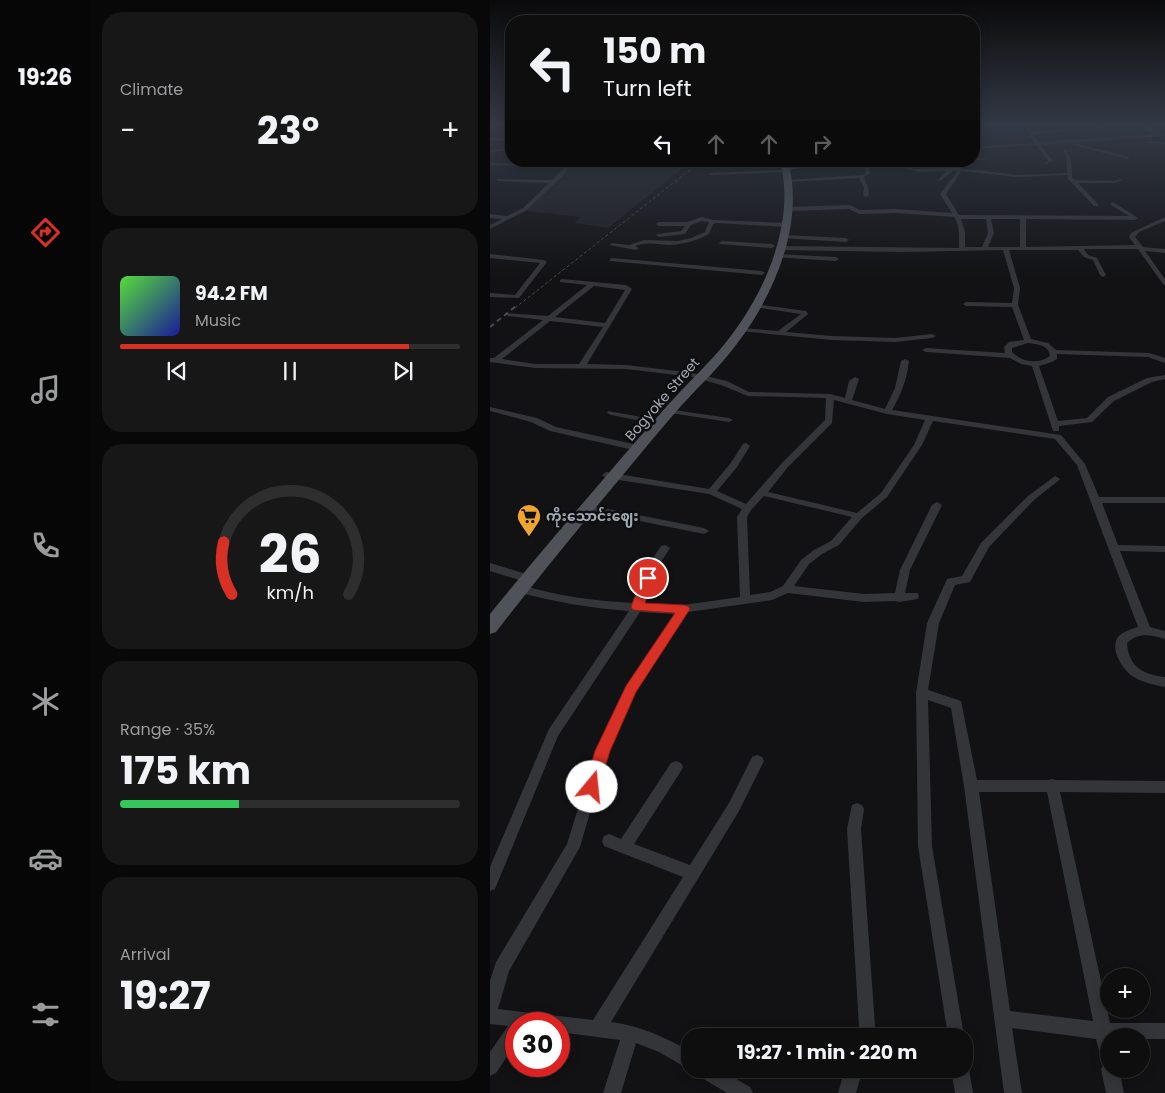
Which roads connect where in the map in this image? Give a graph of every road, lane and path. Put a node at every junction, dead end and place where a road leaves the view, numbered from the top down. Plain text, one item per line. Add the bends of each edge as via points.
1 (561, 175) edge
2 (785, 175) edge
3 (785, 175) edge
4 (846, 175) edge
5 (864, 175) edge
6 (947, 175) edge
7 (958, 175) edge
8 (996, 175) edge
9 (1036, 175) edge
10 (1070, 175) edge
11 (861, 176) junction
12 (498, 180) dead end
13 (940, 180) dead end
14 (1120, 180) dead end
15 (554, 182) junction
16 (1074, 182) junction
17 (866, 194) dead end
18 (1113, 204) dead end
19 (1096, 205) dead end
20 (789, 209) junction
21 (490, 216) edge
22 (956, 216) junction
23 (988, 217) junction
24 (509, 218) junction
25 (1023, 218) junction
26 (1165, 219) edge
27 (713, 222) junction
28 (689, 223) junction
29 (658, 224) dead end
30 (490, 227) edge
31 (659, 235) dead end
32 (779, 239) junction
33 (846, 240) dead end
34 (722, 243) dead end
35 (612, 245) dead end
36 (630, 247) junction
37 (1023, 248) junction
38 (1079, 248) junction
39 (1140, 248) junction
40 (667, 249) dead end
41 (962, 249) junction
42 (984, 249) junction
43 (1006, 249) junction
44 (1165, 251) edge
45 (490, 256) edge
46 (836, 259) dead end
47 (612, 260) dead end
48 (762, 273) junction
49 (1104, 275) dead end
50 (562, 281) dead end
51 (1165, 283) edge
52 (593, 284) junction
53 (490, 296) edge
54 (966, 304) dead end
55 (1015, 305) junction
56 (755, 306) junction
57 (508, 314) dead end
58 (546, 320) junction
59 (606, 325) junction
60 (742, 330) junction
61 (779, 334) junction
62 (932, 336) dead end
63 (1028, 341) junction
64 (926, 350) dead end
65 (1055, 352) junction
66 (1011, 356) junction
67 (492, 361) edge
68 (905, 361) dead end
69 (1165, 361) edge
70 (1035, 364) junction
71 (582, 366) junction
72 (697, 376) junction
73 (1165, 377) edge
74 (855, 379) dead end
75 (830, 396) junction
76 (848, 400) junction
77 (490, 409) edge
78 (670, 411) junction
79 (887, 412) junction
80 (611, 414) dead end
81 (930, 418) junction
82 (729, 420) dead end
83 (652, 421) junction
84 (1054, 424) junction
85 (1058, 437) junction
86 (746, 446) dead end
87 (634, 447) junction
88 (610, 476) junction
89 (1055, 479) dead end
90 (711, 492) junction
91 (762, 493) junction
92 (1096, 500) junction
93 (1165, 500) edge
94 (937, 505) dead end
95 (588, 508) junction
96 (746, 508) junction
97 (859, 516) junction
98 (704, 531) dead end
99 (665, 548) dead end
100 (1114, 548) junction
101 (1165, 549) edge
102 (490, 567) edge
103 (522, 581) junction
104 (787, 589) junction
105 (914, 596) dead end
106 (899, 598) junction
107 (745, 600) junction
108 (637, 607) junction
109 (684, 609) junction
110 (490, 611) edge
111 (490, 627) edge
112 (1145, 630) junction
113 (1165, 635) edge
114 (1165, 683) edge
115 (922, 694) junction
116 (757, 761) dead end
117 (676, 767) dead end
118 (1052, 785) junction
119 (971, 786) junction
120 (1165, 787) edge
121 (856, 809) dead end
122 (610, 841) dead end
123 (624, 847) junction
124 (691, 873) junction
125 (490, 884) edge
126 (490, 1007) edge
127 (490, 1016) edge
128 (1003, 1018) junction
129 (505, 1020) edge
130 (570, 1025) edge
131 (597, 1028) junction
132 (866, 1028) edge
133 (955, 1028) edge
134 (1102, 1028) edge
135 (1100, 1031) edge
136 (1150, 1031) edge
137 (1165, 1031) edge
138 (631, 1033) junction
139 (505, 1046) edge
140 (681, 1056) edge
141 (490, 1067) edge
142 (718, 1078) edge
143 (851, 1078) edge
144 (962, 1078) edge
145 (1112, 1078) edge
146 (612, 1093) edge
147 (744, 1093) edge
148 (847, 1093) edge
149 (964, 1093) edge
150 (1013, 1093) edge
151 (1115, 1093) edge

1 - 15 street
2 - 20 main road, Bogyoke Street
3 - 32 main road, Bogyoke Street
4 - 11 street
5 - 11 street
6 - 13 street
7 - 22 street via 943,194
8 - 9 street
10 - 16 street
11 - 17 street
12 - 15 street
14 - 16 street
15 - 24 street via 525,209
16 - 19 street
18 - 25 street via 1135,218
20 - 22 street via 850,207 859,212 896,211
20 - 32 main road, Bogyoke Street
21 - 24 street
22 - 23 street
22 - 41 street via 962,232
23 - 25 street
23 - 42 street via 992,231
24 - 30 street
25 - 37 street
26 - 39 street via 1133,234 1133,240
27 - 28 street via 702,219
27 - 32 street
27 - 36 street via 707,233 691,240 639,242
28 - 29 street
28 - 31 street via 683,233
32 - 33 street
32 - 34 street
32 - 41 street
32 - 46 street
32 - 48 main road, Bogyoke Street
32 - 56 main road, Bogyoke Street
35 - 36 street
36 - 40 street
37 - 38 street
37 - 43 street
38 - 39 street
38 - 49 street via 1086,256 1095,259
39 - 44 street
39 - 51 street
41 - 42 street
42 - 43 street
43 - 55 street via 1016,288
45 - 53 street via 544,262 517,296
47 - 48 street
48 - 72 main road, Bogyoke Street via 747,309
50 - 52 street
52 - 58 street
52 - 59 street via 630,289
54 - 55 street
55 - 63 street
56 - 60 main road, Bogyoke Street
56 - 61 street via 804,312
57 - 58 street
58 - 59 street
58 - 67 street
59 - 71 street
60 - 61 street
60 - 72 main road, Bogyoke Street
61 - 62 street via 895,340
63 - 65 street via 1045,344
63 - 66 street via 1008,347
64 - 66 street
65 - 69 street via 1149,356
65 - 70 street via 1051,360
66 - 70 street
67 - 71 street via 535,366
68 - 79 street via 897,396
70 - 84 street
71 - 72 street via 626,367
72 - 75 street via 748,394
72 - 78 main road, Bogyoke Street
72 - 83 main road, Bogyoke Street
73 - 84 street via 1150,380 1111,399 1089,420
74 - 76 street
75 - 76 street
75 - 91 street via 829,421
76 - 79 street
77 - 87 street via 534,420 553,429
78 - 82 street
78 - 87 main road, Bogyoke Street
79 - 81 street
80 - 83 street
81 - 85 street
81 - 97 street via 918,445 884,495
83 - 87 main road, Bogyoke Street
84 - 85 street
85 - 92 street via 1081,464
86 - 90 street
87 - 88 main road, Bogyoke Street
88 - 90 street
88 - 95 main road, Bogyoke Street
88 - 103 main road, Bogyoke Street
89 - 115 street via 1031,498 985,545 966,579 951,582 933,623
90 - 96 street
91 - 96 street
91 - 97 street
92 - 93 street
92 - 100 street
94 - 106 street via 905,570
95 - 98 street
95 - 103 main road, Bogyoke Street
96 - 107 street via 742,517
97 - 104 street via 834,543 805,562
99 - 108 street via 654,564
100 - 101 street
100 - 112 street
102 - 103 street
103 - 108 street via 553,598
103 - 110 main road, Bogyoke Street
103 - 111 main road, Bogyoke Street
104 - 106 street via 864,598
104 - 107 street via 772,596
105 - 106 street
107 - 109 street
108 - 109 street
108 - 125 street via 553,733
109 - 126 street via 630,690 602,751 573,847 502,968
112 - 113 street
112 - 114 street via 1130,633 1121,642 1121,655 1130,668 1146,679
115 - 119 street via 957,705
115 - 133 street via 925,846
116 - 124 street via 734,807
117 - 123 street
118 - 119 street
118 - 120 street
118 - 134 street
119 - 128 street
121 - 132 street via 854,829
122 - 123 street
123 - 124 street
124 - 131 street
127 - 129 street
128 - 135 street
128 - 150 street
130 - 131 street
131 - 138 street
136 - 137 street
138 - 140 street
138 - 146 street
139 - 141 street
142 - 147 street
143 - 148 street
144 - 149 street
145 - 151 street

